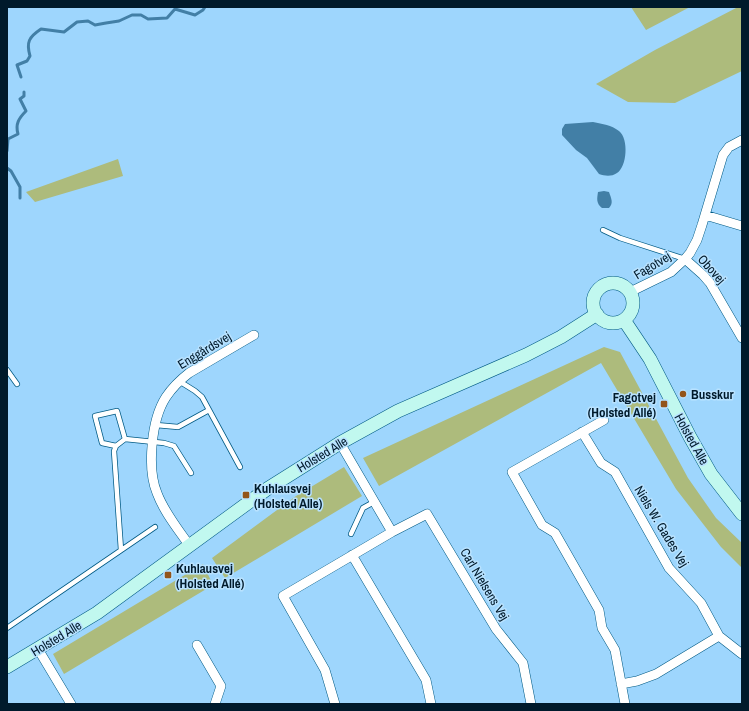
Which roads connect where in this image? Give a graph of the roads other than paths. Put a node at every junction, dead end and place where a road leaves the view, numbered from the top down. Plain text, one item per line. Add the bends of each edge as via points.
1 (742, 140) edge
2 (705, 215) junction
3 (742, 226) edge
4 (603, 230) dead end
5 (685, 259) junction
6 (630, 292) junction
7 (597, 314) junction
8 (624, 320) junction
9 (254, 335) dead end
10 (742, 338) edge
11 (7, 370) edge
12 (179, 380) junction
13 (17, 384) dead end
14 (209, 410) junction
15 (604, 420) dead end
16 (156, 425) junction
17 (582, 432) junction
18 (125, 439) junction
19 (153, 442) junction
20 (340, 443) junction
21 (116, 446) junction
22 (240, 467) dead end
23 (191, 473) dead end
24 (374, 502) junction
25 (742, 514) edge
26 (155, 526) dead end
27 (392, 532) junction
28 (352, 534) dead end
29 (189, 545) junction
30 (121, 550) junction
31 (352, 555) junction
32 (7, 628) edge
33 (719, 636) junction
34 (197, 645) dead end
35 (38, 648) junction
36 (742, 654) edge
37 (7, 667) edge
38 (621, 684) junction
39 (71, 704) edge
40 (215, 704) edge
41 (335, 704) edge
42 (431, 704) edge
43 (532, 704) edge
44 (625, 704) edge

1 - 2 street, Fagotvej via 723,155
2 - 3 street
2 - 5 street, Fagotvej via 697,240
4 - 5 lane
5 - 6 street, Fagotvej via 671,272
5 - 10 street, Obovej via 710,284
6 - 7 street via 619,284 605,285 595,295 594,308
6 - 8 street via 633,298 632,310
7 - 8 street via 607,322
7 - 20 street, Holsted Alle via 526,355 398,411
8 - 25 street, Holsted Alle via 650,359 711,474
9 - 12 street, Enggårdsvej
11 - 13 lane
12 - 14 lane via 199,393
12 - 16 street, Enggårdsvej via 164,401
14 - 16 lane via 178,427
14 - 22 lane
15 - 17 street
16 - 19 street, Enggårdsvej
17 - 33 street, Niels W. Gades Vej via 600,463 615,472 669,568 701,603
17 - 38 street via 512,472 542,525 555,533 600,610 602,628 615,650
18 - 19 lane
18 - 21 lane
18 - 21 lane via 117,411 95,416 102,443
19 - 23 lane via 174,446
19 - 29 street, Enggårdsvej via 152,478 157,494
20 - 24 street
20 - 29 street, Holsted Alle via 272,486
21 - 30 lane via 114,451
24 - 27 street
24 - 28 lane via 363,508
26 - 30 lane
27 - 31 street, Carl Nielsens Vej
27 - 43 street, Carl Nielsens Vej via 427,514 496,629 523,663
29 - 35 street, Holsted Alle via 97,613
30 - 32 lane
31 - 41 street, Carl Nielsens Vej via 283,596 325,670
31 - 42 street via 426,680
33 - 36 street, Niels W. Gades Vej
33 - 38 street via 656,674
34 - 40 street via 221,686
35 - 37 street, Holsted Alle
35 - 39 street
38 - 44 street

